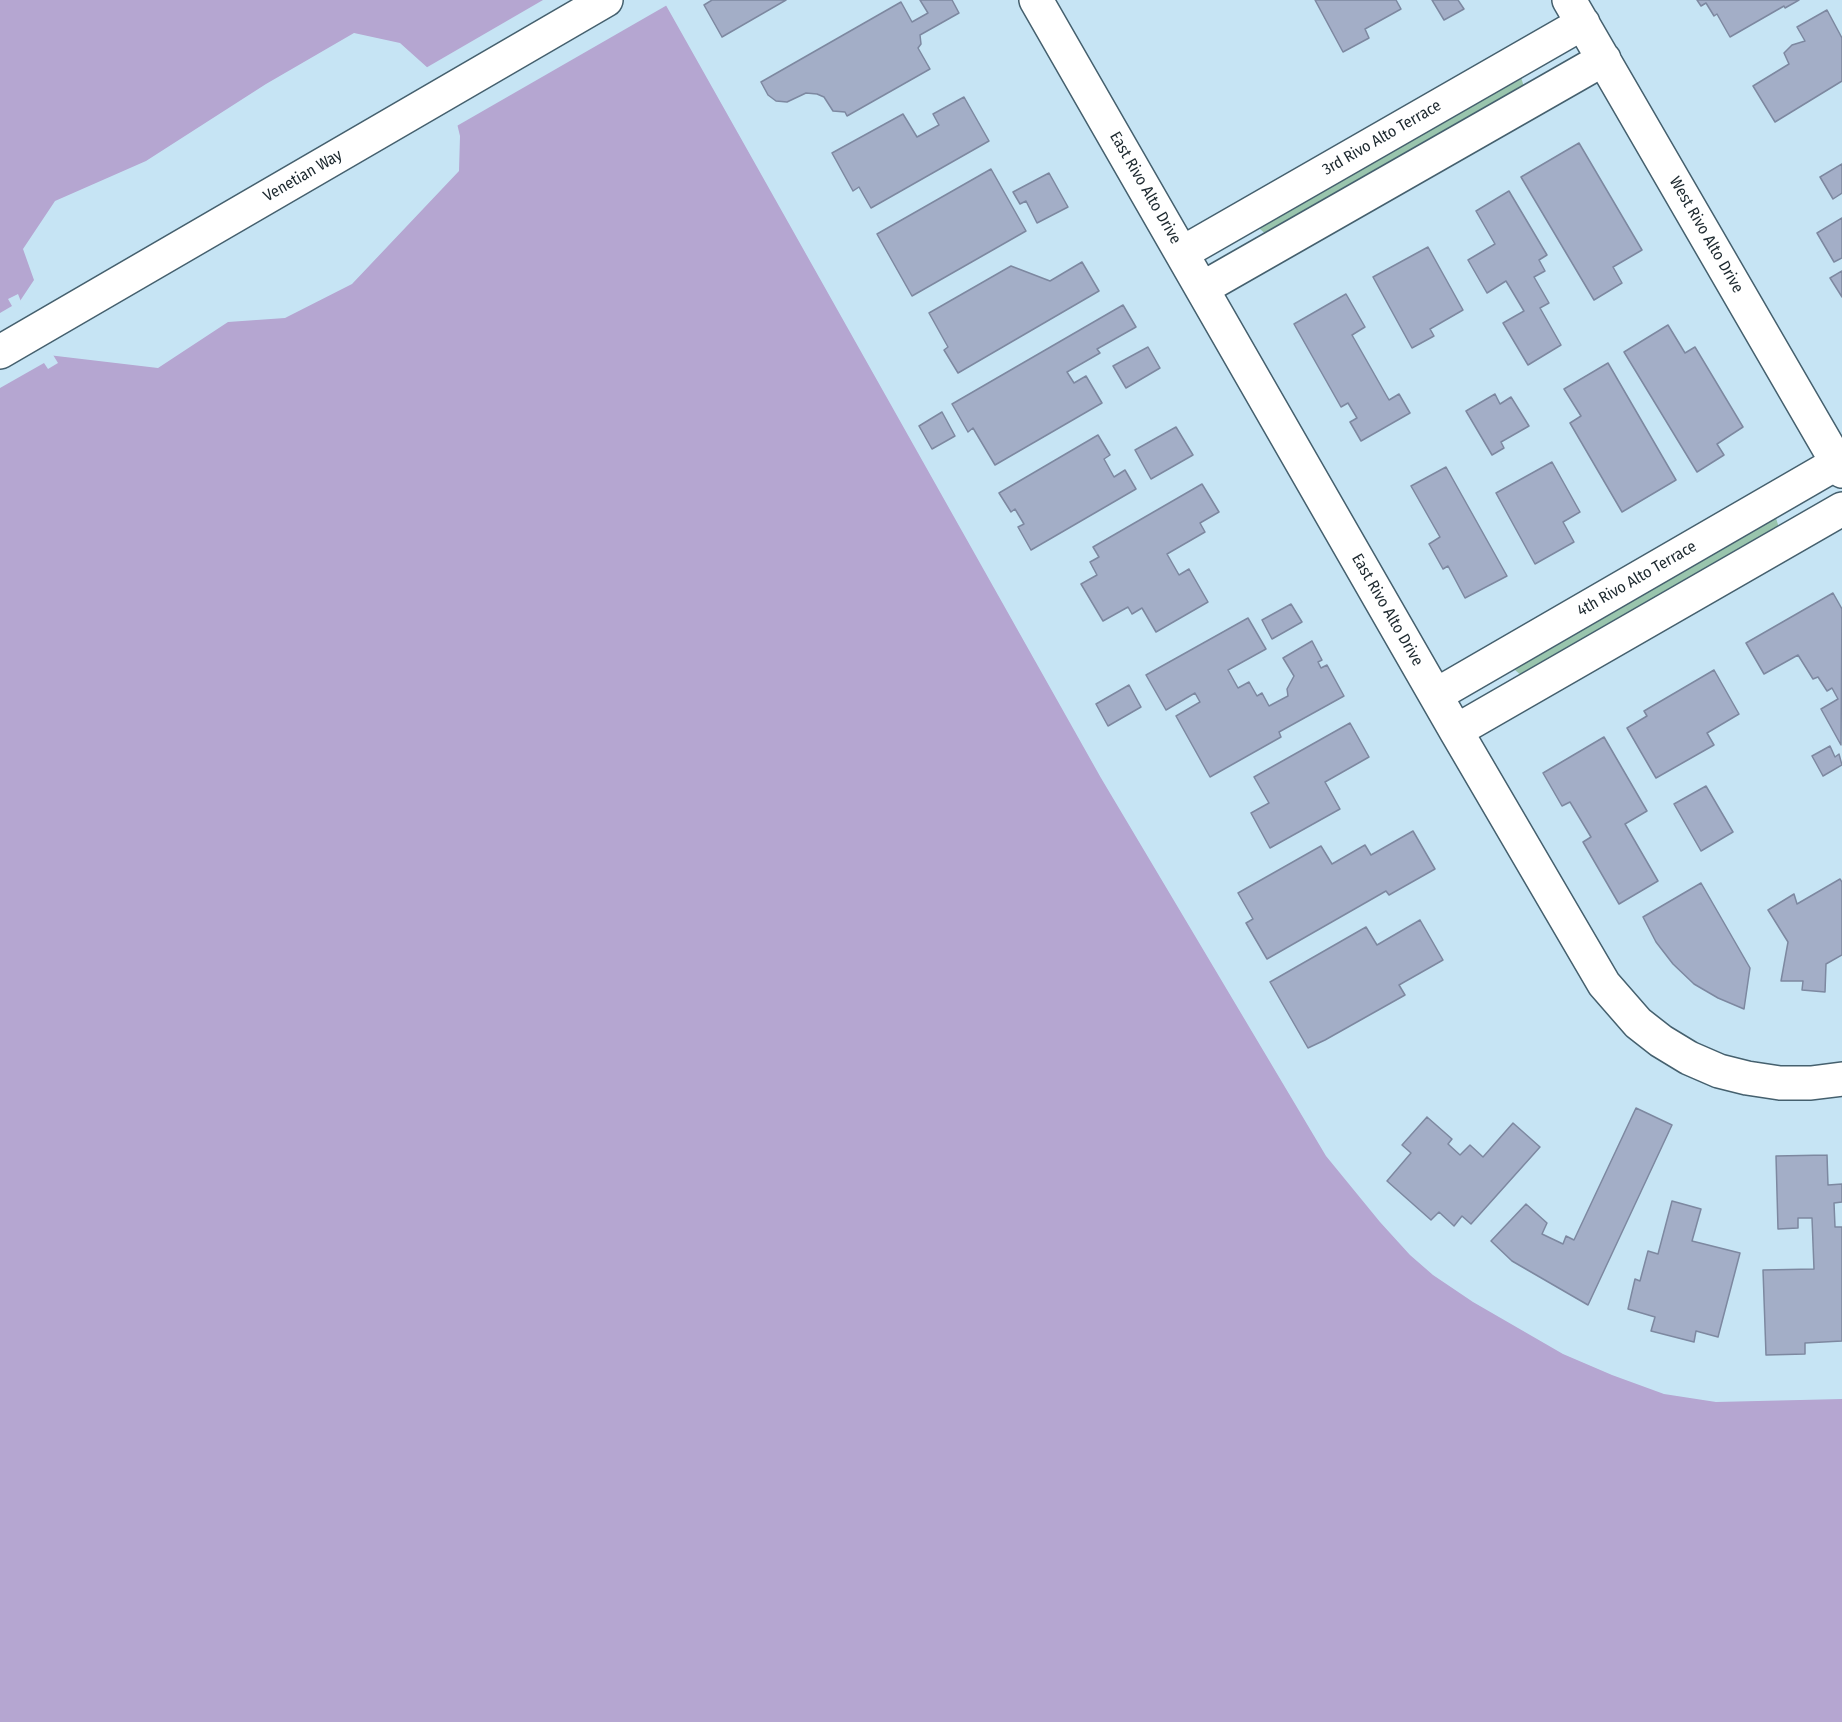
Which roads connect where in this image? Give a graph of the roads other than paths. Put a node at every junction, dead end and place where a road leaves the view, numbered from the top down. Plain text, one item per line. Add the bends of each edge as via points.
1 (606, 0) edge
2 (1036, 0) edge
3 (1576, 12) edge
4 (1604, 58) junction
5 (1182, 254) junction
6 (1203, 288) junction
7 (0, 352) edge
8 (1840, 467) edge
9 (1842, 509) edge
10 (1436, 695) junction
11 (1456, 731) junction
12 (1842, 1079) edge

1 - 7 street, Venetian Way
2 - 5 street, East Rivo Alto Drive
3 - 4 street, West Rivo Alto Drive
3 - 5 street, 3rd Rivo Alto Terrace
4 - 6 street
4 - 8 street, West Rivo Alto Drive
5 - 6 street, East Rivo Alto Drive
6 - 10 street, East Rivo Alto Drive
8 - 10 street, 4th Rivo Alto Terrace
9 - 11 street
10 - 11 street, East Rivo Alto Drive
11 - 12 street, East Rivo Alto Drive via 1588,960 1638,1023 1689,1058 1737,1076 1780,1083

